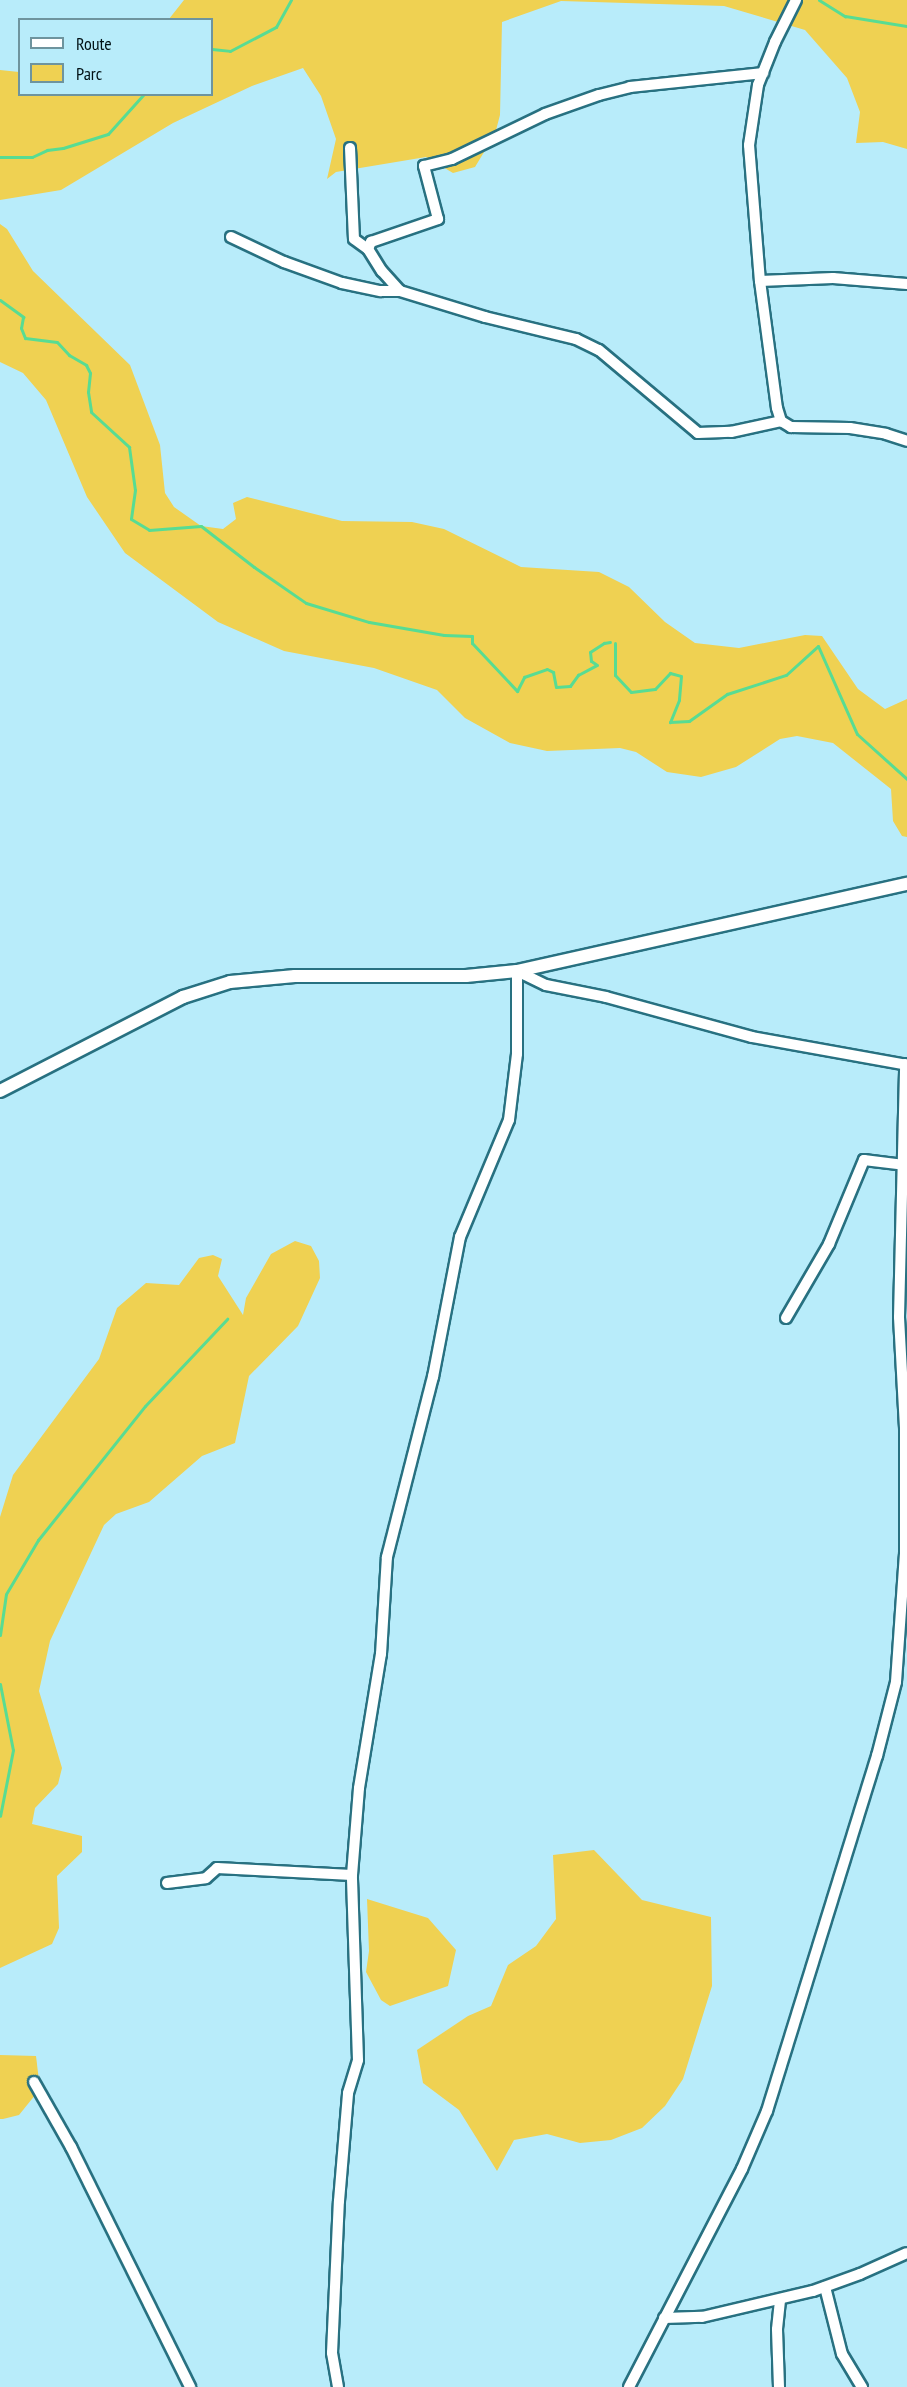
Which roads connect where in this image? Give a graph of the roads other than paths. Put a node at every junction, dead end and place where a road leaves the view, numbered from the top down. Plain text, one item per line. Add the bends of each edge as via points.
1 (795, 0) edge
2 (763, 73) junction
3 (351, 148) dead end
4 (231, 237) dead end
5 (368, 249) junction
6 (760, 281) junction
7 (907, 284) edge
8 (400, 291) junction
9 (781, 421) junction
10 (907, 441) edge
11 (907, 884) edge
12 (517, 971) junction
13 (906, 1065) edge
14 (0, 1091) edge
15 (902, 1165) junction
16 (786, 1318) dead end
17 (906, 1429) edge
18 (907, 1635) edge
19 (898, 1644) junction
20 (352, 1875) junction
21 (167, 1883) dead end
22 (34, 2082) dead end
23 (907, 2253) edge
24 (825, 2287) junction
25 (780, 2300) junction
26 (664, 2318) junction
27 (190, 2387) edge
28 (338, 2387) edge
29 (628, 2387) edge
30 (779, 2387) edge
31 (862, 2387) edge

1 - 2 street
2 - 5 street via 630,87 599,95 545,114 452,159 424,166 438,219 370,242
2 - 6 street via 749,145
3 - 5 street via 354,238
4 - 8 street via 342,283
5 - 8 street
6 - 7 street via 833,278
6 - 9 street
8 - 9 street via 576,339 599,350 698,433 731,432
9 - 10 street via 791,427 850,428
11 - 12 street
12 - 13 street via 546,984 752,1037
12 - 14 street via 466,976 295,976 230,982 183,998
12 - 20 street via 517,1054 509,1120 460,1237 433,1377 387,1557 381,1654 359,1788
13 - 15 street
15 - 16 street via 864,1160 858,1167 829,1244
15 - 17 street via 898,1317
17 - 19 street
18 - 19 street
19 - 26 street via 896,1682 877,1756 767,2111 742,2169
20 - 21 street via 217,1868 206,1878
20 - 28 street via 358,2060 348,2093 338,2223 332,2353
22 - 27 street via 71,2147
23 - 24 street
24 - 25 street
24 - 31 street via 842,2354
25 - 26 street via 702,2317
25 - 30 street
26 - 29 street

